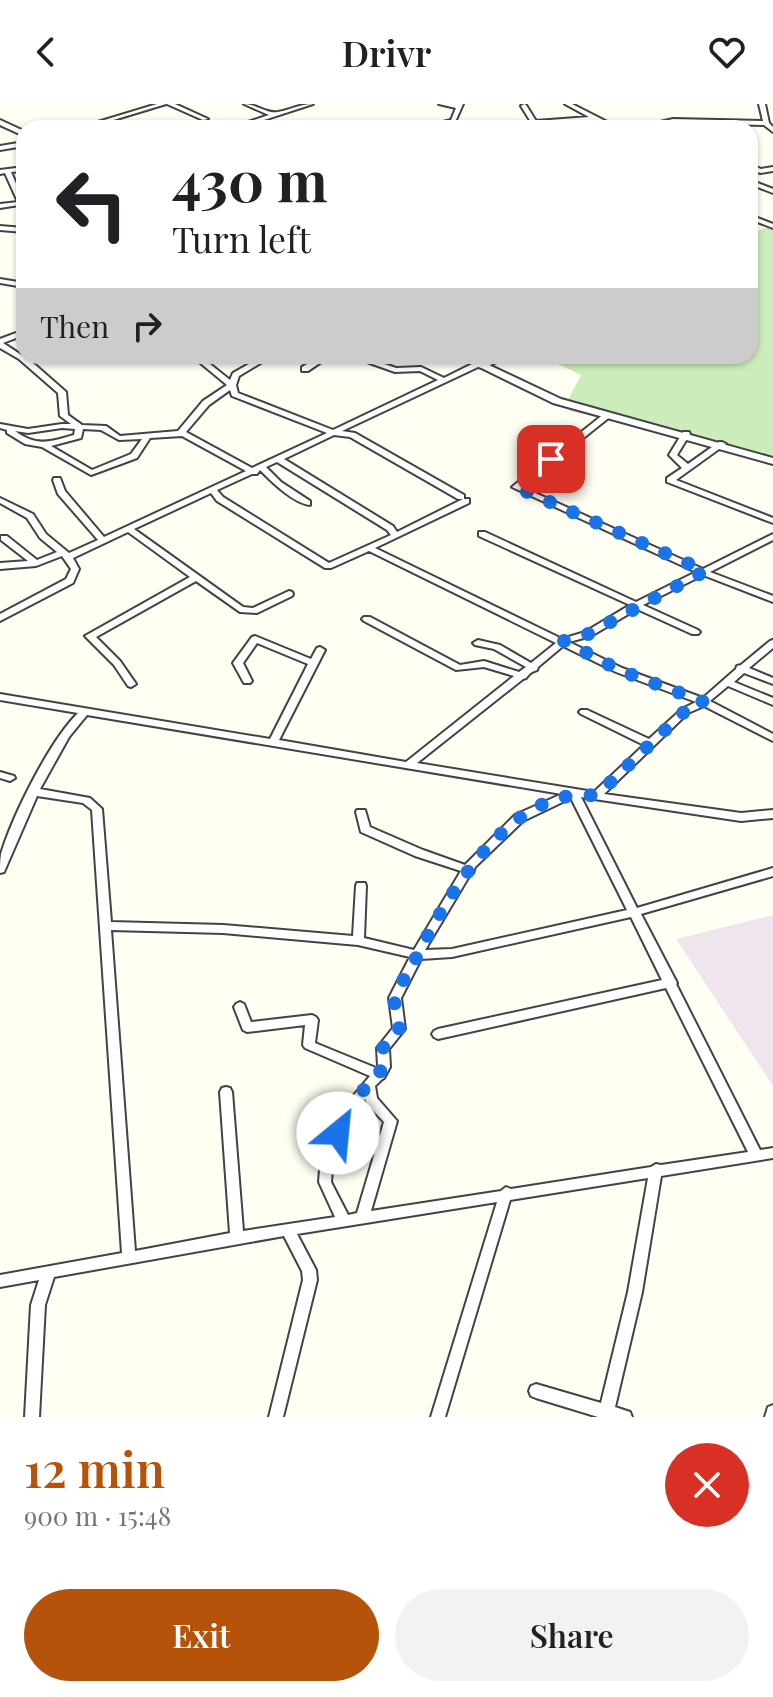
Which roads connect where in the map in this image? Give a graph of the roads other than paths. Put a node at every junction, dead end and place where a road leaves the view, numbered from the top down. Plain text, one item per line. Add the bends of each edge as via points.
1 (126, 104) edge
2 (163, 104) edge
3 (170, 104) edge
4 (247, 104) edge
5 (310, 104) edge
6 (442, 104) edge
7 (568, 104) edge
8 (762, 104) edge
9 (459, 106) edge
10 (524, 106) dead end
11 (142, 111) junction
12 (274, 115) junction
13 (593, 118) junction
14 (205, 119) dead end
15 (110, 120) edge
16 (258, 120) edge
17 (532, 120) edge
18 (578, 120) edge
19 (598, 120) edge
20 (758, 123) edge
21 (766, 123) junction
22 (773, 130) edge
23 (4, 172) edge
24 (16, 195) edge
25 (29, 364) edge
26 (206, 364) edge
27 (253, 364) edge
28 (313, 364) edge
29 (377, 364) edge
30 (480, 365) joint
31 (305, 369) dead end
32 (445, 381) junction
33 (232, 385) junction
34 (607, 416) junction
35 (4, 427) edge
36 (79, 431) junction
37 (335, 433) junction
38 (180, 434) junction
39 (686, 434) junction
40 (147, 437) junction
41 (722, 444) junction
42 (44, 445) junction
43 (280, 460) junction
44 (773, 461) edge
45 (686, 467) junction
46 (258, 470) junction
47 (57, 480) dead end
48 (213, 491) junction
49 (0, 500) edge
50 (307, 503) dead end
51 (773, 521) edge
52 (130, 530) junction
53 (482, 534) dead end
54 (396, 536) junction
55 (773, 537) edge
56 (4, 538) dead end
57 (103, 541) junction
58 (372, 550) junction
59 (65, 555) junction
60 (36, 563) junction
61 (0, 566) edge
62 (705, 571) junction
63 (195, 578) junction
64 (289, 594) dead end
65 (773, 599) edge
66 (638, 604) junction
67 (0, 618) edge
68 (367, 619) dead end
69 (695, 632) dead end
70 (564, 641) junction
71 (478, 643) dead end
72 (773, 643) edge
73 (320, 650) dead end
74 (313, 663) junction
75 (534, 668) junction
76 (740, 668) junction
77 (523, 676) junction
78 (247, 681) dead end
79 (773, 681) edge
80 (726, 682) junction
81 (131, 684) dead end
82 (0, 697) edge
83 (704, 702) junction
84 (773, 702) edge
85 (85, 711) junction
86 (584, 712) dead end
87 (773, 738) edge
88 (273, 743) junction
89 (649, 743) junction
90 (410, 764) junction
91 (36, 792) junction
92 (574, 793) junction
93 (596, 796) junction
94 (361, 812) dead end
95 (773, 814) edge
96 (1, 867) edge
97 (469, 870) junction
98 (773, 872) edge
99 (361, 886) dead end
100 (632, 913) junction
101 (106, 926) junction
102 (358, 941) junction
103 (418, 955) junction
104 (671, 983) junction
105 (240, 1007) dead end
106 (438, 1034) dead end
107 (380, 1075) junction
108 (369, 1085) junction
109 (226, 1092) dead end
110 (773, 1153) edge
111 (756, 1155) junction
112 (656, 1169) junction
113 (506, 1193) junction
114 (362, 1218) junction
115 (344, 1221) junction
116 (288, 1230) junction
117 (237, 1238) junction
118 (129, 1259) junction
119 (48, 1274) junction
120 (0, 1281) edge
121 (536, 1391) dead end
122 (605, 1414) edge
123 (32, 1417) edge
124 (276, 1417) edge
125 (438, 1417) edge
126 (625, 1417) edge

1 - 11 street
2 - 11 street
3 - 14 street
4 - 12 street
5 - 12 street
6 - 9 street
7 - 13 street
8 - 21 street
10 - 17 street
11 - 15 street
12 - 16 street
13 - 18 street
13 - 19 street
20 - 21 street
21 - 22 street
23 - 24 street
25 - 36 street via 62,392 64,416
26 - 33 street
27 - 33 street via 238,372
28 - 31 street
29 - 32 street via 421,369
30 - 32 street
30 - 34 street via 557,401
32 - 37 street
33 - 37 street via 240,396
33 - 38 street via 206,403
34 - 39 street
34 - 62 street via 516,487
35 - 36 street
35 - 42 street via 30,446
36 - 40 street via 103,428 119,438
36 - 42 street
37 - 43 street
37 - 54 street via 352,435 464,499
38 - 40 street
38 - 46 street
39 - 41 street
39 - 45 street via 673,455
40 - 42 street via 134,456 91,473
41 - 44 street
41 - 45 street
43 - 46 street
43 - 54 street
45 - 51 street via 670,480
46 - 48 street
46 - 50 street
47 - 57 street via 61,492
48 - 52 street
48 - 58 street via 328,566
49 - 59 street via 30,516
52 - 57 street
52 - 63 street
53 - 66 street
54 - 58 street
55 - 62 street
56 - 60 street
57 - 59 street
58 - 70 street
59 - 60 street
59 - 67 street via 75,569 70,581
60 - 61 street
62 - 65 street
62 - 66 street
63 - 64 street via 250,612
63 - 81 street via 90,636
66 - 69 street
66 - 70 street via 588,634
68 - 77 street via 459,668 484,664
70 - 75 street
70 - 83 street via 619,670
71 - 75 street via 497,647
72 - 76 street
73 - 74 street
74 - 78 street via 255,639 238,663
74 - 88 street
75 - 77 street
76 - 79 street
76 - 80 street
77 - 90 street
80 - 83 street
80 - 84 street
82 - 85 street
83 - 87 street
83 - 89 street via 685,711
85 - 88 street
85 - 91 street via 74,721
86 - 89 street
88 - 90 street
89 - 93 street
90 - 92 street
91 - 96 street
91 - 101 street via 95,805
92 - 93 street
92 - 97 street via 519,818
92 - 100 street
93 - 95 street via 741,817
94 - 97 street via 365,829
97 - 103 street
98 - 100 street
99 - 102 street
100 - 103 street via 510,942
100 - 104 street
101 - 102 street
101 - 118 street
102 - 103 street
103 - 107 street via 395,998 399,1029 383,1048
104 - 106 street
104 - 111 street
105 - 107 street via 247,1027 312,1020 309,1045
107 - 108 street
108 - 114 street via 371,1100 391,1121
108 - 115 street via 342,1118 327,1158 325,1182
109 - 117 street
110 - 111 street
111 - 112 street
112 - 113 street
112 - 122 street via 635,1292
113 - 114 street
113 - 125 street
114 - 115 street
115 - 116 street
116 - 117 street
116 - 124 street via 310,1280
117 - 118 street
118 - 119 street
119 - 120 street
119 - 123 street via 38,1305
121 - 122 street
122 - 126 street

